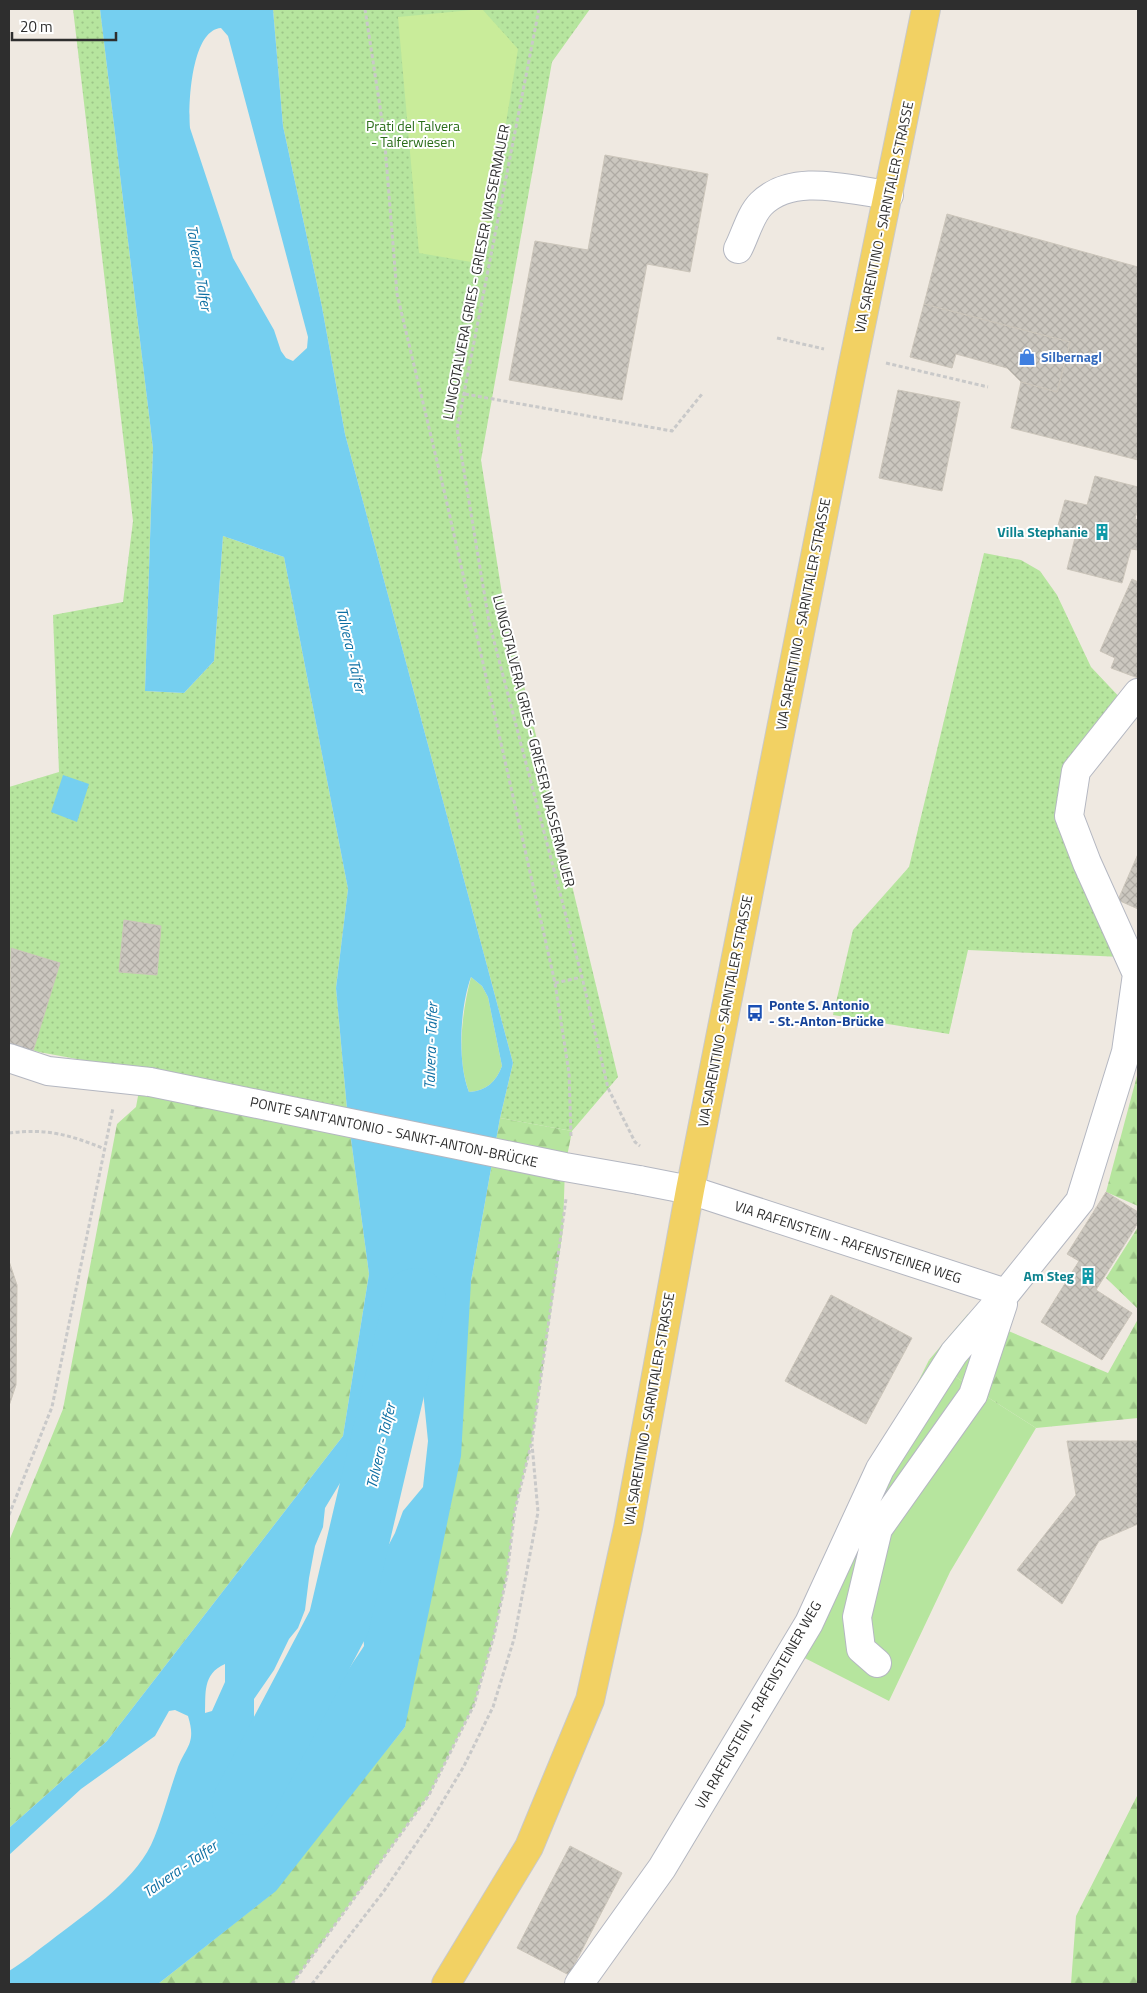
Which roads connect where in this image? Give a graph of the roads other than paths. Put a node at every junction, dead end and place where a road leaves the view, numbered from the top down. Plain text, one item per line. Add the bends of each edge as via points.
1 (926, 9) edge
2 (889, 195) junction
3 (738, 249) dead end
4 (1138, 694) edge
5 (9, 1058) edge
6 (690, 1190) junction
7 (1006, 1293) junction
8 (877, 1664) dead end
9 (446, 1984) edge
10 (579, 1984) edge

1 - 2 main road, VIA SARENTINO - SARNTALER STRASSE
2 - 3 street via 798,185 778,190 759,206
2 - 6 main road, VIA SARENTINO - SARNTALER STRASSE
4 - 7 street, VIA RAFENSTEIN - RAFENSTEINER WEG via 1076,771 1069,816 1137,974 1126,1052 1080,1201
5 - 6 street, PONTE SANT'ANTONIO - SANKT-ANTON-BRÜCKE, bridge via 48,1071 150,1082
6 - 7 street, VIA RAFENSTEIN - RAFENSTEINER WEG
6 - 9 main road, VIA SARENTINO - SARNTALER STRASSE via 628,1528 590,1700 529,1847
7 - 8 street via 973,1395 878,1529 858,1617 861,1648
7 - 10 street, VIA RAFENSTEIN - RAFENSTEINER WEG via 954,1353 880,1469 809,1623 662,1868

